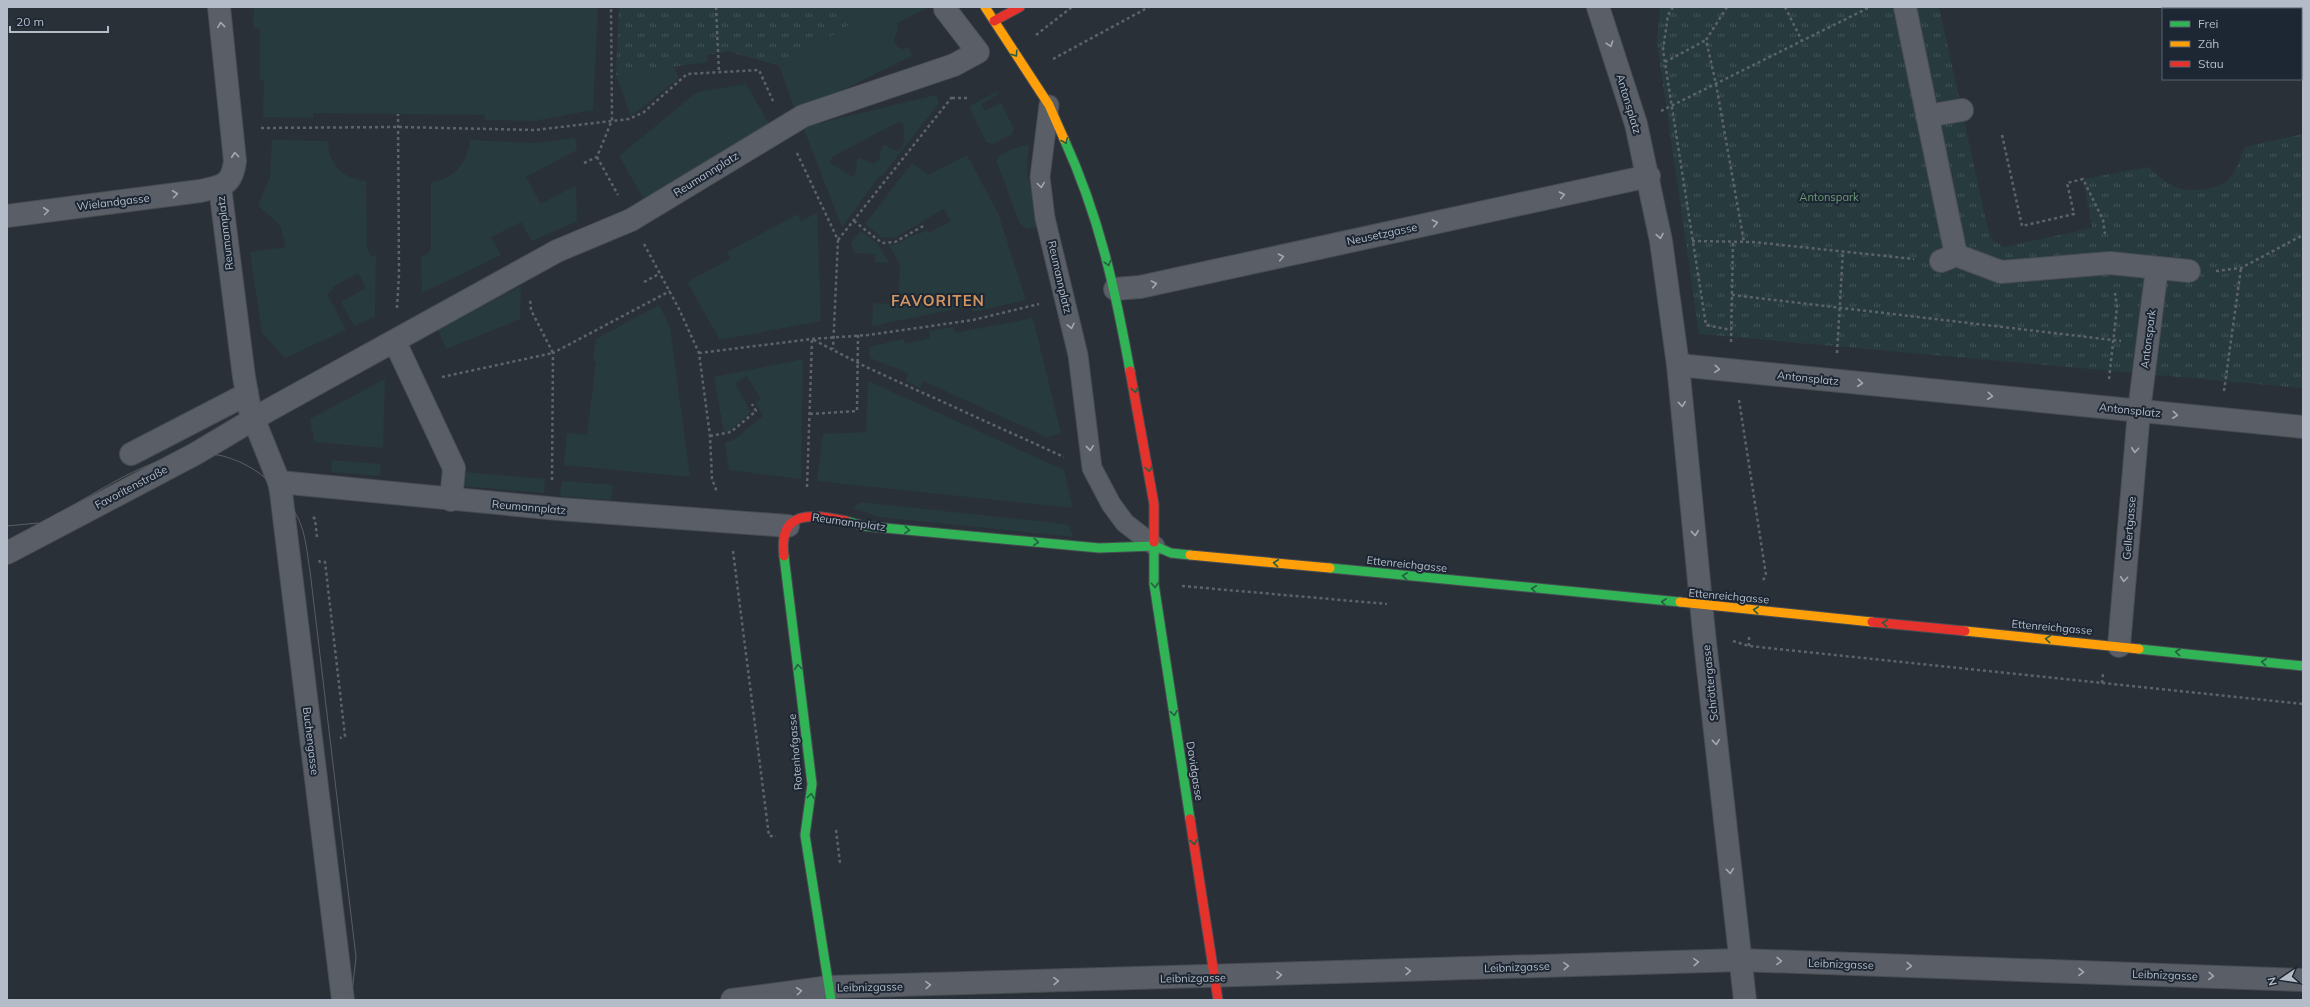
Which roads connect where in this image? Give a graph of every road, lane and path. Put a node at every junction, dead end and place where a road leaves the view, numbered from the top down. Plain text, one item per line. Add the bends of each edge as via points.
1 (219, 7) edge
2 (611, 7) edge
3 (716, 7) edge
4 (985, 7) edge
5 (1020, 7) edge
6 (1072, 7) edge
7 (1148, 7) edge
8 (1598, 7) edge
9 (1673, 7) edge
10 (1727, 7) edge
11 (1785, 7) edge
12 (1870, 7) edge
13 (1905, 7) edge
14 (945, 8) dead end
15 (994, 21) junction
16 (1034, 37) dead end
17 (1706, 40) junction
18 (1802, 41) junction
19 (1012, 51) junction
20 (1665, 62) junction
21 (719, 72) junction
22 (1716, 84) junction
23 (970, 98) dead end
24 (1049, 105) junction
25 (1671, 106) junction
26 (1962, 110) dead end
27 (398, 114) dead end
28 (1927, 116) junction
29 (612, 120) junction
30 (1636, 124) junction
31 (784, 126) junction
32 (232, 127) junction
33 (398, 127) junction
34 (2002, 135) dead end
35 (597, 157) junction
36 (584, 163) dead end
37 (1648, 176) junction
38 (220, 187) junction
39 (7, 216) edge
40 (631, 220) junction
41 (854, 221) junction
42 (925, 225) dead end
43 (2303, 235) edge
44 (838, 240) junction
45 (1661, 241) junction
46 (1692, 241) junction
47 (1733, 242) junction
48 (1744, 242) junction
49 (1843, 251) junction
50 (1949, 258) junction
51 (2110, 263) junction
52 (2157, 268) junction
53 (2241, 268) junction
54 (526, 269) junction
55 (2189, 271) joint
56 (659, 274) dead end
57 (399, 275) dead end
58 (644, 282) dead end
59 (1115, 289) junction
60 (670, 292) dead end
61 (1732, 295) junction
62 (1044, 301) dead end
63 (1839, 308) junction
64 (1731, 330) junction
65 (858, 335) junction
66 (832, 336) junction
67 (812, 338) junction
68 (2113, 340) junction
69 (395, 342) junction
70 (2148, 344) junction
71 (1738, 345) dead end
72 (833, 349) junction
73 (553, 353) junction
74 (699, 353) dead end
75 (1830, 354) dead end
76 (1837, 355) junction
77 (1845, 356) dead end
78 (859, 363) junction
79 (1678, 365) junction
80 (1734, 371) junction
81 (414, 382) junction
82 (2108, 383) dead end
83 (247, 394) junction
84 (752, 404) dead end
85 (2138, 411) junction
86 (810, 414) junction
87 (2220, 419) junction
88 (253, 420) junction
89 (2303, 428) edge
90 (710, 436) dead end
91 (131, 454) dead end
92 (1067, 459) dead end
93 (280, 482) junction
94 (451, 500) junction
95 (549, 508) junction
96 (797, 521) junction
97 (1155, 546) junction
98 (7, 553) edge
99 (1703, 605) junction
100 (1750, 609) junction
101 (1749, 646) dead end
102 (2119, 646) junction
103 (2303, 666) edge
104 (1740, 960) junction
105 (1214, 977) junction
106 (2303, 980) edge
107 (830, 994) edge
108 (343, 1000) edge
109 (732, 1000) edge
110 (1218, 1000) edge
111 (1745, 1000) edge

32 -> 1 street, Reumannplatz
2 - 29 path
3 - 21 path
4 - 15 street
5 - 15 street
6 - 16 path
7 - 19 path via 1040,66
8 -> 30 street, Antonsplatz
9 - 20 path via 1668,15 1663,50
10 - 17 path
11 - 18 path
12 - 18 path
13 - 28 street
14 - 31 street, Reumannplatz via 978,52 954,65 803,116
15 - 19 street
17 - 20 path
17 - 22 path
18 - 22 path
19 -> 24 street
20 - 25 path
21 - 29 path via 687,74 644,112 629,119
21 - 31 path via 759,70
22 - 25 path
22 - 48 path
23 - 41 path via 951,98
24 -> 59 street via 1075,163
24 -> 97 lane, Reumannplatz via 1040,177 1045,218 1078,355 1092,468 1111,504 1125,523
25 - 30 path
25 - 46 path
26 - 28 street
27 - 33 path
28 - 50 street
29 - 33 path via 535,130
29 - 35 path
30 - 37 street, Antonsplatz
31 - 40 street, Reumannplatz
31 - 44 path
32 - 33 path
38 -> 32 street, Reumannplatz via 234,174
33 - 57 path
34 - 51 path via 2022,226 2074,214 2067,183 2083,179 2103,220
35 - 36 path
35 - 40 path
37 -> 45 street, Antonsplatz
59 -> 37 street, Neusetzgasse via 1148,286
39 -> 38 street, Wielandgasse
38 - 83 street, Reumannplatz
40 - 54 street, Reumannplatz via 557,252
41 - 42 path via 882,243 895,242
41 - 44 path
43 - 53 path
44 - 66 path
45 - 46 path
45 - 79 street, Antonsplatz
46 - 47 path
46 - 64 path via 1706,325
47 - 48 path
47 - 61 path
48 - 49 path
49 - 50 path
49 - 63 path
50 - 51 street via 2001,272
51 - 52 street
51 - 68 path via 2117,307
52 - 55 street
52 - 70 street, Antonspark
53 - 55 path via 2224,271
53 - 87 path
54 - 69 street, Reumannplatz
54 - 73 path via 531,310
56 - 58 path
59 -> 97 street via 1154,504
60 - 73 path
61 - 63 path
61 - 64 path
62 - 65 path via 973,320
63 - 68 path
63 - 76 path
64 - 71 path via 1731,344
65 - 66 path
65 - 78 path
66 - 67 path
66 - 72 path
67 - 72 path
67 - 74 path
67 - 86 path
68 - 70 path
68 - 82 path
69 - 81 street
69 - 88 street, Reumannplatz
70 - 85 street, Antonspark
72 - 78 path
73 - 81 path
73 - 95 path via 553,471
75 - 76 path
76 - 77 path
78 - 86 path via 857,411
78 - 92 path
79 -> 80 street, Antonsplatz
79 -> 99 street, Schröttergasse
80 -> 85 street, Antonsplatz
80 - 100 path via 1766,575
81 - 94 street via 454,468
83 - 88 street, Reumannplatz
83 - 91 street
84 - 90 path via 756,411 732,432
85 -> 87 street, Antonsplatz
85 -> 102 street, Gellertgasse
86 - 96 path
87 - 89 street, Antonsplatz
88 - 93 street, Reumannplatz
88 - 98 street, Favoritenstraße via 195,454
93 - 94 street, Reumannplatz
93 - 108 street, Buchengasse
94 - 95 street, Reumannplatz
95 - 96 street, Reumannplatz
96 -> 97 street, Reumannplatz via 830,518 864,526 1099,548
107 -> 96 street, Rotenhofgasse via 805,835 812,784 783,549
99 -> 97 street, Ettenreichgasse via 1171,553
97 -> 105 street, Davidgasse via 1154,584
99 - 100 street, Ettenreichgasse
99 -> 104 street, Schröttergasse
100 - 101 path
102 -> 100 street, Ettenreichgasse
103 -> 102 street, Ettenreichgasse
105 -> 104 street, Leibnizgasse
104 -> 106 street, Leibnizgasse
104 - 111 street, Schröttergasse
107 -> 105 street, Leibnizgasse
105 - 110 street, Davidgasse
109 -> 107 street, Leibnizgasse

